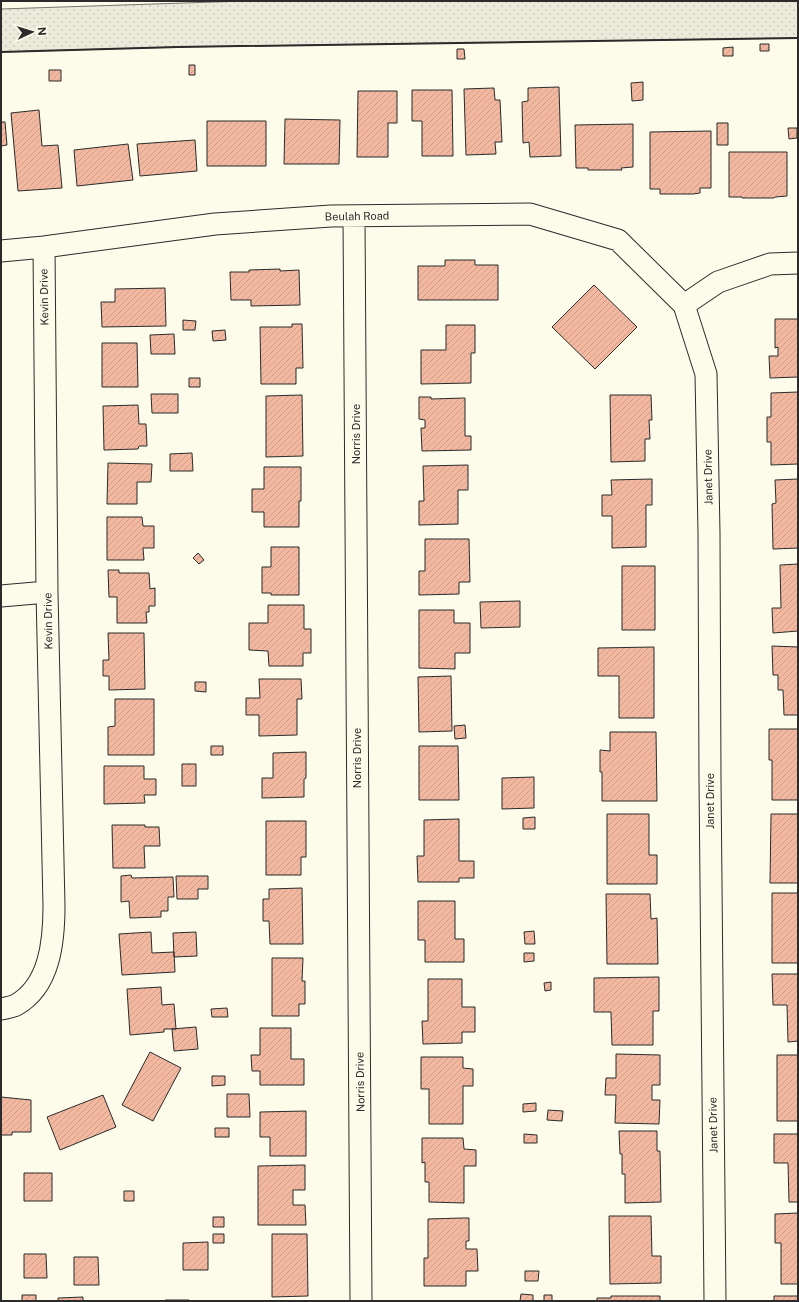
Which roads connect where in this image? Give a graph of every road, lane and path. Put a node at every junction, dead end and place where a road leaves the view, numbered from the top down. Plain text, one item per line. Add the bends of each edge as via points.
1 (354, 216) junction
2 (44, 247) junction
3 (1, 251) edge
4 (798, 263) edge
5 (684, 305) junction
6 (47, 592) junction
7 (1, 596) edge
8 (1, 1009) edge
9 (361, 1301) edge
10 (715, 1301) edge

1 - 2 street, Beulah Road via 215,224
1 - 5 street, Beulah Road via 530,214 618,240
1 - 9 street, Norris Drive
2 - 3 street, Beulah Road
2 - 6 street, Kevin Drive
4 - 5 street via 770,264 718,282
5 - 10 street, Janet Drive via 706,374
6 - 7 street
6 - 8 street, Kevin Drive via 54,932 49,959 34,991 15,1005

